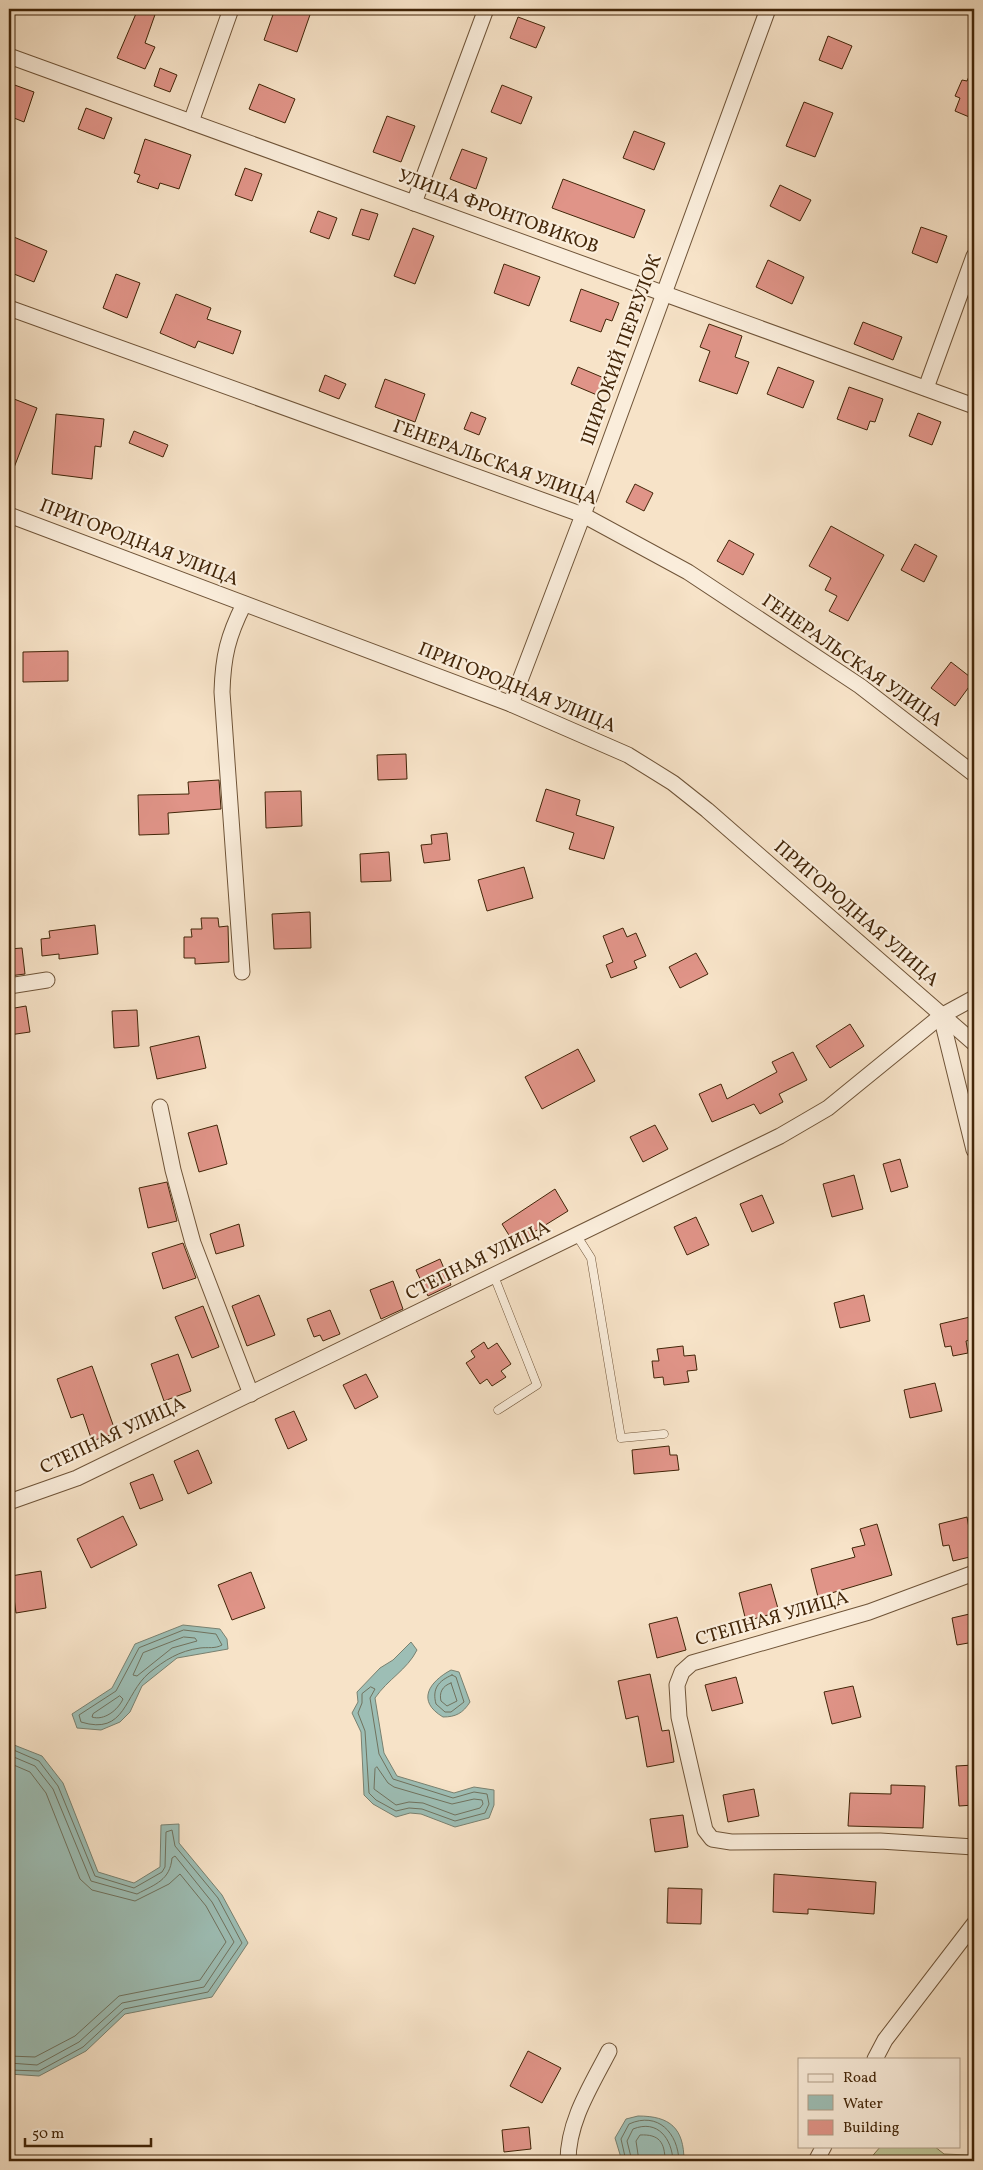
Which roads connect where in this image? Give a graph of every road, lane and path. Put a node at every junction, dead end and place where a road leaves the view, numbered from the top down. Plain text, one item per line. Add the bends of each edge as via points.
1 (231, 9) edge
2 (486, 9) edge
3 (768, 9) edge
4 (9, 56) edge
5 (191, 122) junction
6 (414, 203) junction
7 (974, 256) edge
8 (664, 293) junction
9 (9, 308) edge
10 (926, 388) junction
11 (974, 406) edge
12 (9, 515) edge
13 (583, 515) junction
14 (244, 604) junction
15 (510, 704) junction
16 (974, 774) edge
17 (242, 972) dead end
18 (47, 980) dead end
19 (9, 986) edge
20 (974, 998) edge
21 (941, 1016) junction
22 (974, 1043) edge
23 (160, 1107) dead end
24 (974, 1150) edge
25 (577, 1236) junction
26 (494, 1276) junction
27 (251, 1394) junction
28 (498, 1410) dead end
29 (664, 1434) dead end
30 (9, 1502) edge
31 (974, 1573) edge
32 (974, 1847) edge
33 (974, 1924) edge
34 (609, 2051) dead end
35 (876, 2058) edge
36 (823, 2148) edge
37 (568, 2161) edge
38 (816, 2161) edge

1 - 5 street
2 - 6 street
3 - 8 street, ШИРОКИЙ ПЕРЕУЛОК
4 - 5 street, УЛИЦА ФРОНТОВИКОВ
5 - 6 street, УЛИЦА ФРОНТОВИКОВ
6 - 8 street, УЛИЦА ФРОНТОВИКОВ
7 - 10 street
8 - 10 street, УЛИЦА ФРОНТОВИКОВ
8 - 13 street, ШИРОКИЙ ПЕРЕУЛОК
9 - 13 street, ГЕНЕРАЛЬСКАЯ УЛИЦА
10 - 11 street, УЛИЦА ФРОНТОВИКОВ
12 - 14 street, ПРИГОРОДНАЯ УЛИЦА
13 - 15 street, ШИРОКИЙ ПЕРЕУЛОК
13 - 16 street, ГЕНЕРАЛЬСКАЯ УЛИЦА via 696,577 860,686
14 - 15 street, ПРИГОРОДНАЯ УЛИЦА
14 - 17 street via 232,629 223,661 222,692
15 - 21 street, ПРИГОРОДНАЯ УЛИЦА via 628,755 673,783
18 - 19 street
20 - 21 street, СТЕПНАЯ УЛИЦА
21 - 22 street, ПРИГОРОДНАЯ УЛИЦА
21 - 24 street
21 - 25 street, СТЕПНАЯ УЛИЦА via 828,1108 780,1136
23 - 27 street via 193,1243
25 - 26 street, СТЕПНАЯ УЛИЦА
25 - 29 lane via 591,1258 621,1438
26 - 27 street, СТЕПНАЯ УЛИЦА
26 - 28 lane via 537,1385
27 - 30 street, СТЕПНАЯ УЛИЦА via 77,1478
31 - 32 street, СТЕПНАЯ УЛИЦА via 869,1612 692,1664 682,1672 677,1685 679,1717 705,1830 712,1839 730,1842 880,1841
33 - 35 street via 885,2040
34 - 37 street via 582,2104 568,2144
36 - 38 street

